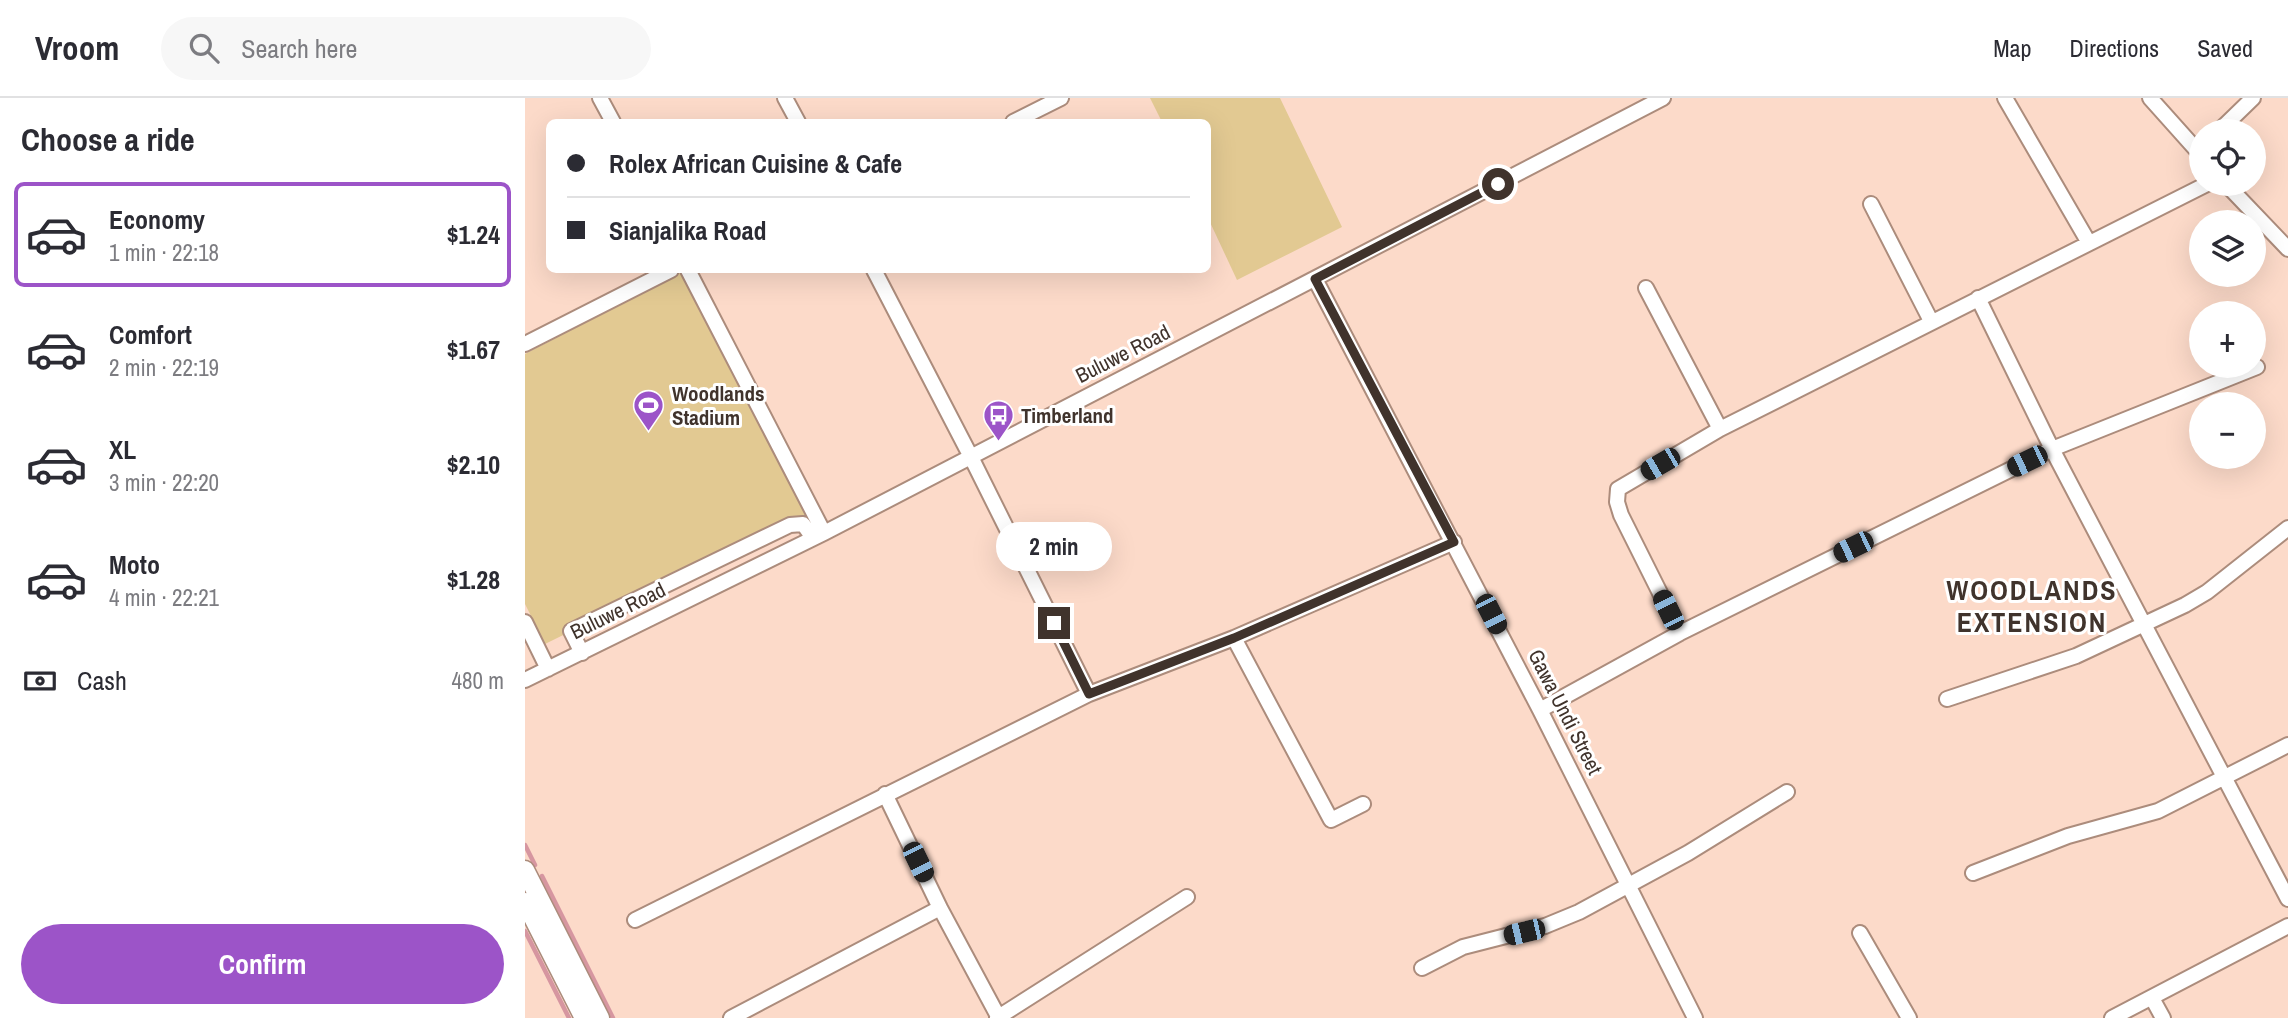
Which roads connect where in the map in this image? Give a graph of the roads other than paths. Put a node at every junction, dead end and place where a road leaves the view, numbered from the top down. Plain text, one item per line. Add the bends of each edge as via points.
1 (600, 98) edge
2 (785, 98) edge
3 (1061, 98) edge
4 (1663, 98) edge
5 (2005, 98) edge
6 (2150, 98) edge
7 (2253, 98) edge
8 (611, 119) edge
9 (796, 119) edge
10 (1019, 119) edge
11 (2231, 119) edge
12 (2189, 139) edge
13 (2189, 193) edge
14 (2237, 196) edge
15 (1871, 204) dead end
16 (2089, 243) junction
17 (2288, 249) edge
18 (665, 273) edge
19 (689, 273) edge
20 (876, 273) edge
21 (1315, 279) junction
22 (1646, 288) dead end
23 (1978, 298) junction
24 (1931, 321) junction
25 (525, 344) edge
26 (2230, 378) edge
27 (1720, 429) junction
28 (2052, 449) junction
29 (971, 457) junction
30 (2288, 528) edge
31 (819, 535) junction
32 (1454, 542) junction
33 (525, 622) edge
34 (2143, 625) junction
35 (1680, 633) junction
36 (1234, 638) junction
37 (582, 653) junction
38 (548, 669) junction
39 (525, 680) edge
40 (1089, 694) junction
41 (1947, 699) dead end
42 (1540, 710) junction
43 (2288, 745) edge
44 (2223, 779) junction
45 (1787, 792) dead end
46 (885, 794) junction
47 (1363, 804) dead end
48 (525, 870) edge
49 (1973, 873) dead end
50 (1630, 885) junction
51 (1187, 897) dead end
52 (2288, 899) edge
53 (525, 902) edge
54 (940, 908) junction
55 (635, 920) dead end
56 (2288, 926) edge
57 (1860, 933) dead end
58 (1422, 968) dead end
59 (2152, 998) junction
60 (584, 1018) edge
61 (600, 1018) edge
62 (731, 1018) edge
63 (998, 1018) edge
64 (1695, 1018) edge
65 (1909, 1018) edge
66 (2112, 1018) edge
67 (2163, 1018) edge

1 - 8 street
2 - 9 street
3 - 10 street
4 - 21 street, Buluwe Road
5 - 16 street
6 - 12 street
7 - 11 street
13 - 16 street
14 - 17 street
15 - 24 street
16 - 23 street
18 - 25 street
19 - 31 street
20 - 29 street
21 - 29 street, Buluwe Road
21 - 32 street, Gawa Undi Street
22 - 27 street
23 - 24 street
23 - 28 street
24 - 27 street
26 - 28 street
27 - 35 street via 1617,492 1621,515
28 - 34 street
28 - 35 street
29 - 31 street, Buluwe Road
29 - 40 street
30 - 34 street via 2197,598
31 - 37 street, Buluwe Road
31 - 37 street via 803,524 790,525 571,631
32 - 36 street
32 - 42 street, Gawa Undi Street
33 - 38 street
34 - 41 street via 2076,656
34 - 44 street
35 - 42 street
36 - 40 street
36 - 47 street via 1331,820
37 - 38 street, Buluwe Road
38 - 39 street, Buluwe Road
40 - 46 street
42 - 50 street, Gawa Undi Street
43 - 44 street
44 - 49 street via 2147,816 2068,836
44 - 52 street
45 - 50 street
46 - 54 street
46 - 55 street
48 - 61 main road
50 - 58 street via 1562,920 1470,945
50 - 64 street, Gawa Undi Street
51 - 63 street
53 - 60 main road
54 - 62 street
54 - 63 street
56 - 59 street
57 - 65 street
59 - 66 street
59 - 67 street

